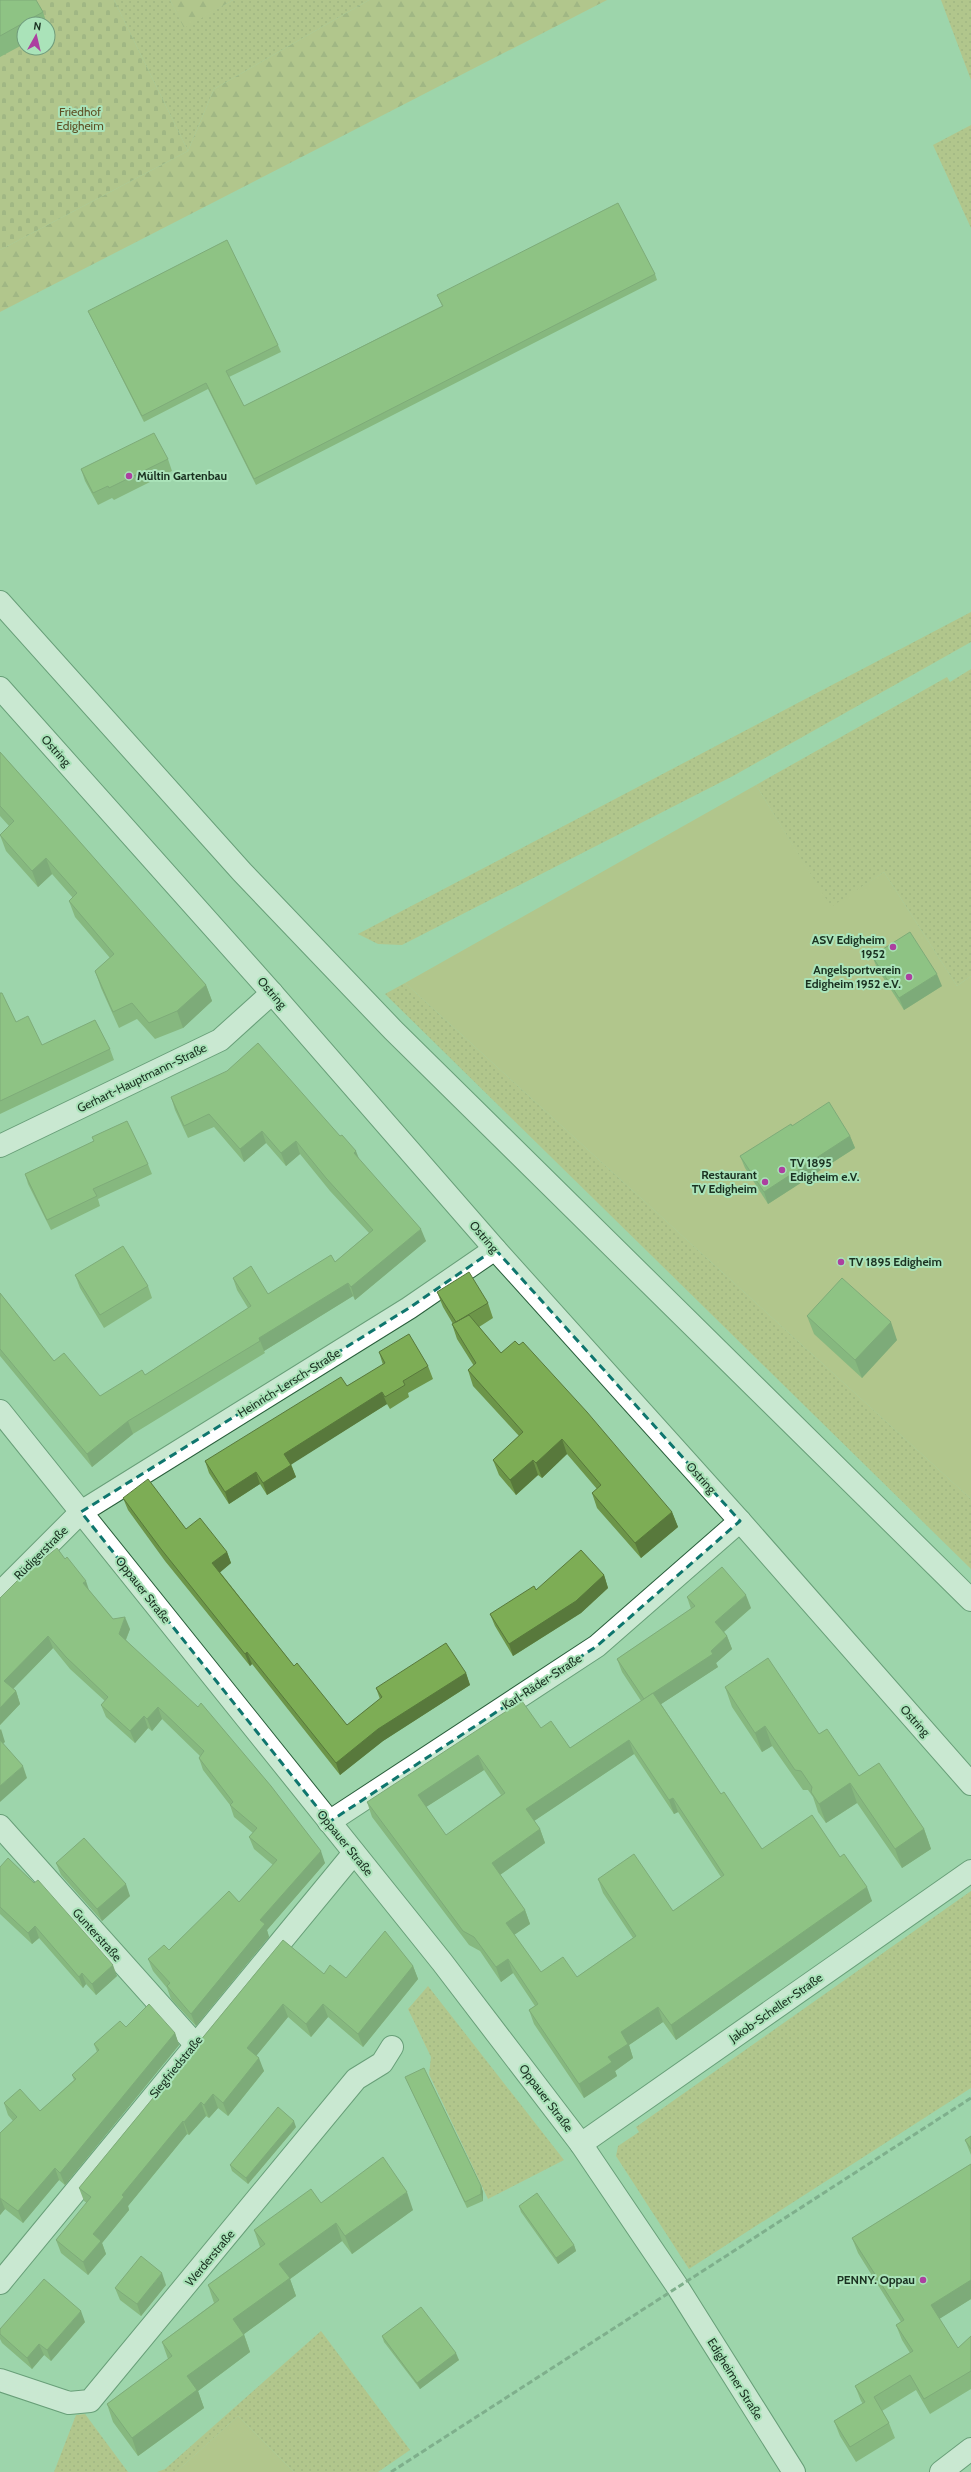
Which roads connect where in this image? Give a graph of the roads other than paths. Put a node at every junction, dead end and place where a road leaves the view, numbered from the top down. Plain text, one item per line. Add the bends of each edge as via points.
1 (0, 602) edge
2 (0, 688) edge
3 (272, 993) junction
4 (0, 1146) edge
5 (495, 1249) junction
6 (0, 1411) edge
7 (81, 1512) junction
8 (740, 1521) junction
9 (0, 1593) edge
10 (971, 1600) edge
11 (971, 1784) edge
12 (329, 1822) junction
13 (0, 1826) edge
14 (354, 1853) junction
15 (971, 1871) edge
16 (195, 2044) junction
17 (392, 2047) dead end
18 (581, 2144) junction
19 (0, 2283) edge
20 (676, 2286) joint
21 (0, 2380) edge
22 (971, 2449) edge
23 (794, 2472) edge
24 (941, 2472) edge

1 - 10 street via 242,872 393,1030
2 - 3 street, Ostring
3 - 4 street, Gerhart-Hauptmann-Straße via 220,1040
3 - 5 street, Ostring
5 - 7 street, Heinrich-Lersch-Straße via 409,1308
5 - 8 street, Ostring
6 - 7 street, Oppauer Straße
7 - 9 street, Rüdigerstraße
7 - 12 street, Oppauer Straße
8 - 11 street, Ostring
8 - 12 street, Karl-Räder-Straße via 597,1646
12 - 14 street, Oppauer Straße
13 - 16 street, Gunterstraße
14 - 16 street, Siegfriedstraße
14 - 18 street, Oppauer Straße via 442,1962
15 - 18 street, Jakob-Scheller-Straße
16 - 19 street, Siegfriedstraße
17 - 21 street, Werderstraße via 382,2063 356,2079 90,2401 70,2403
18 - 20 street, Oppauer Straße
20 - 23 street, Edigheimer Straße
22 - 24 street

